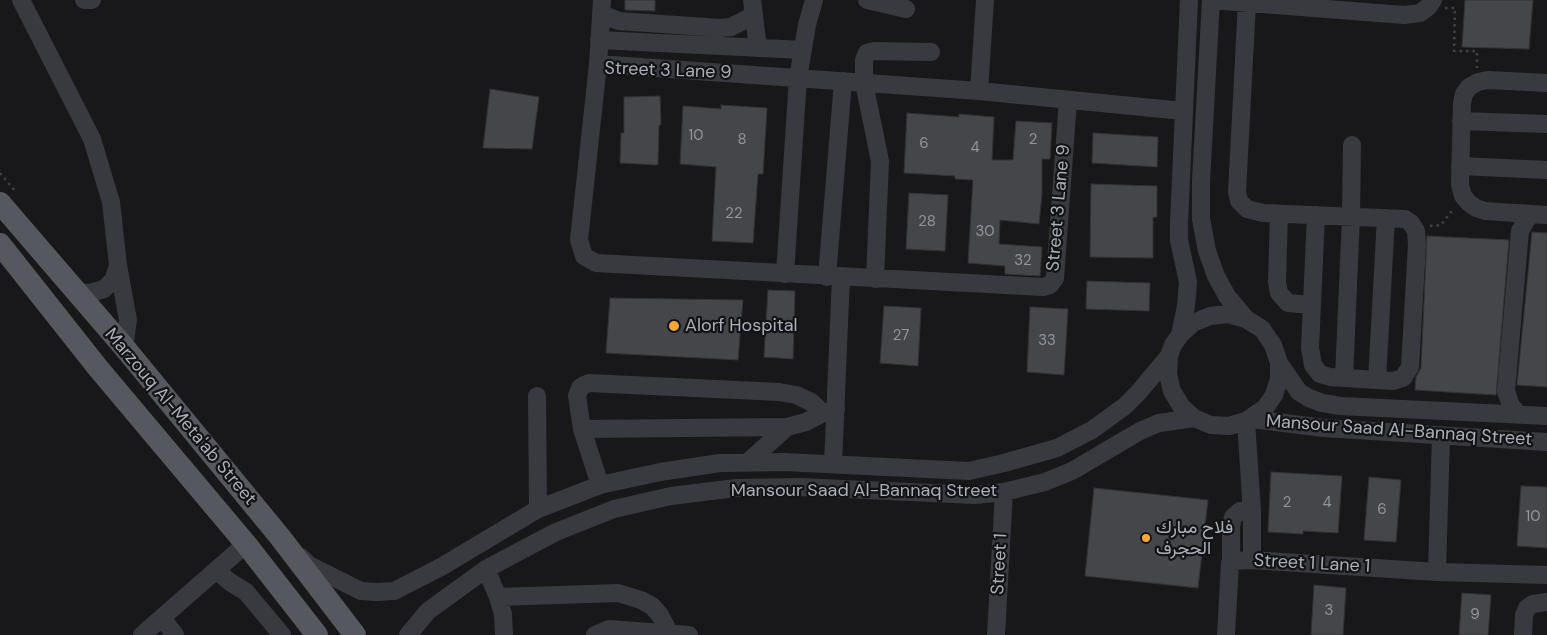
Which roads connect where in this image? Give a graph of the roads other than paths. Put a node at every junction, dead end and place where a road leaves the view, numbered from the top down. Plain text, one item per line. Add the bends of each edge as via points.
1 (21, 0) edge
2 (84, 0) edge
3 (92, 0) edge
4 (814, 0) edge
5 (867, 0) edge
6 (985, 0) edge
7 (1189, 0) edge
8 (1211, 0) edge
9 (1247, 3) junction
10 (1431, 4) edge
11 (1334, 5) edge
12 (601, 7) edge
13 (753, 8) edge
14 (906, 9) dead end
15 (599, 40) junction
16 (758, 48) junction
17 (803, 50) junction
18 (931, 52) dead end
19 (598, 64) junction
20 (798, 78) junction
21 (843, 81) junction
22 (864, 83) junction
23 (1547, 83) edge
24 (979, 91) junction
25 (1068, 100) junction
26 (1183, 111) junction
27 (1461, 121) junction
28 (1547, 124) edge
29 (1352, 145) dead end
30 (1460, 166) junction
31 (1547, 170) edge
32 (0, 203) edge
33 (1279, 214) junction
34 (1538, 214) edge
35 (1316, 216) junction
36 (1351, 217) junction
37 (1386, 218) junction
38 (0, 244) edge
39 (118, 265) junction
40 (785, 274) junction
41 (834, 277) junction
42 (876, 279) junction
43 (76, 292) junction
44 (1312, 305) junction
45 (1246, 319) junction
46 (1180, 335) junction
47 (124, 347) junction
48 (1169, 356) junction
49 (1279, 363) junction
50 (1359, 379) junction
51 (537, 396) dead end
52 (1341, 406) junction
53 (1370, 407) junction
54 (829, 411) junction
55 (1520, 415) junction
56 (1547, 416) edge
57 (1194, 418) junction
58 (1249, 420) junction
59 (787, 428) junction
60 (582, 429) junction
61 (1441, 435) junction
62 (1547, 442) edge
63 (747, 463) junction
64 (833, 464) junction
65 (600, 485) junction
66 (1004, 492) junction
67 (538, 509) junction
68 (1252, 512) junction
69 (280, 537) junction
70 (246, 544) junction
71 (1252, 560) junction
72 (1231, 561) junction
73 (441, 566) junction
74 (486, 569) junction
75 (216, 570) junction
76 (1437, 572) junction
77 (1547, 575) edge
78 (456, 589) junction
79 (498, 597) junction
80 (1546, 602) edge
81 (162, 618) junction
82 (670, 634) edge
83 (142, 635) edge
84 (175, 635) edge
85 (282, 635) edge
86 (317, 635) edge
87 (355, 635) edge
88 (408, 635) edge
89 (504, 635) edge
90 (595, 635) edge
91 (689, 635) edge
92 (996, 635) edge
93 (1226, 635) edge
94 (1523, 635) edge

1 - 39 street via 92,139 111,202
2 - 3 street
4 - 17 street
5 - 14 street
6 - 24 street
7 - 26 street
8 - 9 street
8 - 45 street via 1201,219 1216,276
9 - 11 street
9 - 33 street via 1238,197 1243,206 1253,211
10 - 11 street via 1420,13 1410,15
12 - 13 street via 619,21 720,28 732,27
12 - 15 street
13 - 16 street
15 - 16 street
15 - 19 street
16 - 17 street
17 - 20 street
18 - 22 street via 870,51 864,60
19 - 20 street, Street 3 Lane 9
19 - 40 street, Street 3 Lane 9 via 579,240 584,256 596,263
20 - 21 street, Street 3 Lane 9
20 - 40 street
21 - 22 street, Street 3 Lane 9
21 - 41 street
22 - 24 street, Street 3 Lane 9
22 - 42 street via 880,161
23 - 27 street via 1478,82 1464,94
24 - 25 street, Street 3 Lane 9
25 - 26 street, Street 3 Lane 9
25 - 42 street, Street 3 Lane 9 via 1055,278 1050,285
26 - 46 street via 1180,240 1188,282
27 - 28 street
27 - 30 street
29 - 36 street
30 - 31 street
30 - 34 street via 1463,196 1476,208
32 - 43 main road, Marzouq Al-Meta'ab Street
33 - 35 street
33 - 44 street via 1279,293 1288,303
34 - 55 street via 1520,231 1506,391 1511,406
35 - 36 street
35 - 44 street
36 - 37 street
36 - 50 street
37 - 50 street
37 - 50 street via 1405,219 1414,226 1417,237 1410,367 1403,378 1393,381
38 - 70 main road, Marzouq Al-Meta'ab Street via 98,368
39 - 43 street via 114,279 104,289 90,294
39 - 47 street via 128,320
40 - 41 street, Street 3 Lane 9
41 - 42 street, Street 3 Lane 9
41 - 54 street
43 - 47 main road, Marzouq Al-Meta'ab Street
44 - 50 street via 1310,348 1313,365 1324,376
45 - 46 street via 1228,314 1210,316 1193,323
45 - 49 street via 1262,329 1273,344
46 - 48 street
47 - 69 main road, Marzouq Al-Meta'ab Street
48 - 57 street via 1168,374 1172,391
48 - 64 street, Mansour Saad Al-Bannaq Street via 1132,400 1092,430 1057,448 1030,457 968,471
49 - 52 street, Mansour Saad Al-Bannaq Street via 1299,392 1322,403
49 - 58 street via 1274,395 1265,408
50 - 52 street
50 - 53 street via 1362,395
51 - 67 street
52 - 53 street, Mansour Saad Al-Bannaq Street
53 - 55 street, Mansour Saad Al-Bannaq Street
54 - 59 street
54 - 60 street via 796,395 779,392 590,383 580,388 577,396
54 - 64 street
55 - 56 street, Mansour Saad Al-Bannaq Street
57 - 58 street via 1211,425 1229,426
57 - 66 street, Mansour Saad Al-Bannaq Street via 1159,423 1072,471 1045,482
58 - 61 street, Mansour Saad Al-Bannaq Street
58 - 68 street
59 - 60 street
59 - 63 street
60 - 65 street
61 - 62 street, Mansour Saad Al-Bannaq Street
61 - 76 street
63 - 64 street, Mansour Saad Al-Bannaq Street
63 - 65 street, Mansour Saad Al-Bannaq Street via 660,472
65 - 67 street, Mansour Saad Al-Bannaq Street
66 - 74 street, Mansour Saad Al-Bannaq Street via 975,495 800,487 736,488 670,496 614,510 556,532
66 - 92 street, Street 1
67 - 73 street, Mansour Saad Al-Bannaq Street
68 - 71 street
68 - 72 street via 1240,511 1233,517
69 - 73 street, Mansour Saad Al-Bannaq Street via 309,565 361,591 394,591
69 - 87 main road, Marzouq Al-Meta'ab Street
70 - 75 street
70 - 86 main road, Marzouq Al-Meta'ab Street
71 - 72 street, Street 1 Lane 1
71 - 76 street, Street 1 Lane 1
72 - 93 street, Street 1 Lane 1
73 - 78 street via 440,580
74 - 78 street, Mansour Saad Al-Bannaq Street
74 - 79 street
75 - 81 street
75 - 85 street via 246,592
76 - 77 street, Street 1 Lane 1
77 - 80 street
78 - 88 street, Mansour Saad Al-Bannaq Street via 428,610
79 - 82 street via 618,593 652,606
79 - 89 street
80 - 94 street via 1527,608
81 - 83 street
81 - 84 street
82 - 90 street via 609,630
82 - 91 street

